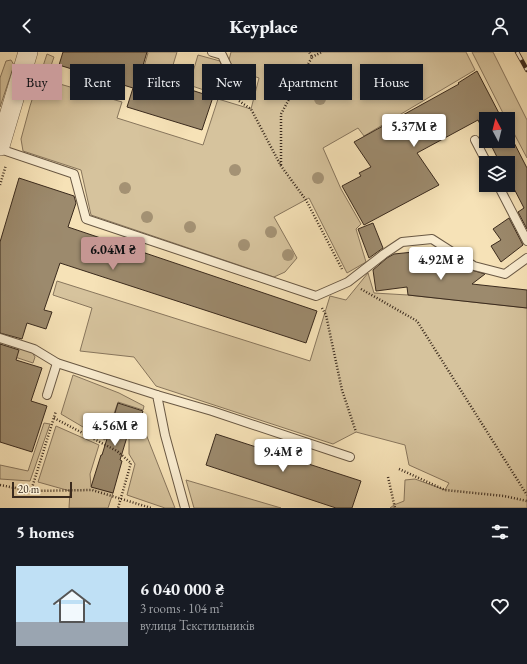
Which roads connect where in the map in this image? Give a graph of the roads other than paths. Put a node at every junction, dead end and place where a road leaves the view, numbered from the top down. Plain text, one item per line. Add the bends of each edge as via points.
1 (28, 52) edge
2 (212, 52) edge
3 (226, 64) edge
4 (475, 140) dead end
5 (0, 148) edge
6 (483, 156) edge
7 (502, 192) edge
8 (527, 241) edge
9 (527, 258) edge
10 (0, 338) edge
11 (57, 363) junction
12 (157, 394) junction
13 (46, 395) dead end
14 (350, 457) dead end
15 (185, 508) edge

1 - 5 street
2 - 3 lane via 222,55
4 - 6 lane
5 - 9 lane via 74,174 86,220 316,296 348,282 402,242 432,239 474,266 505,274
7 - 8 lane
10 - 11 lane via 34,349
11 - 12 lane
11 - 13 lane
12 - 14 lane
12 - 15 lane via 165,435

